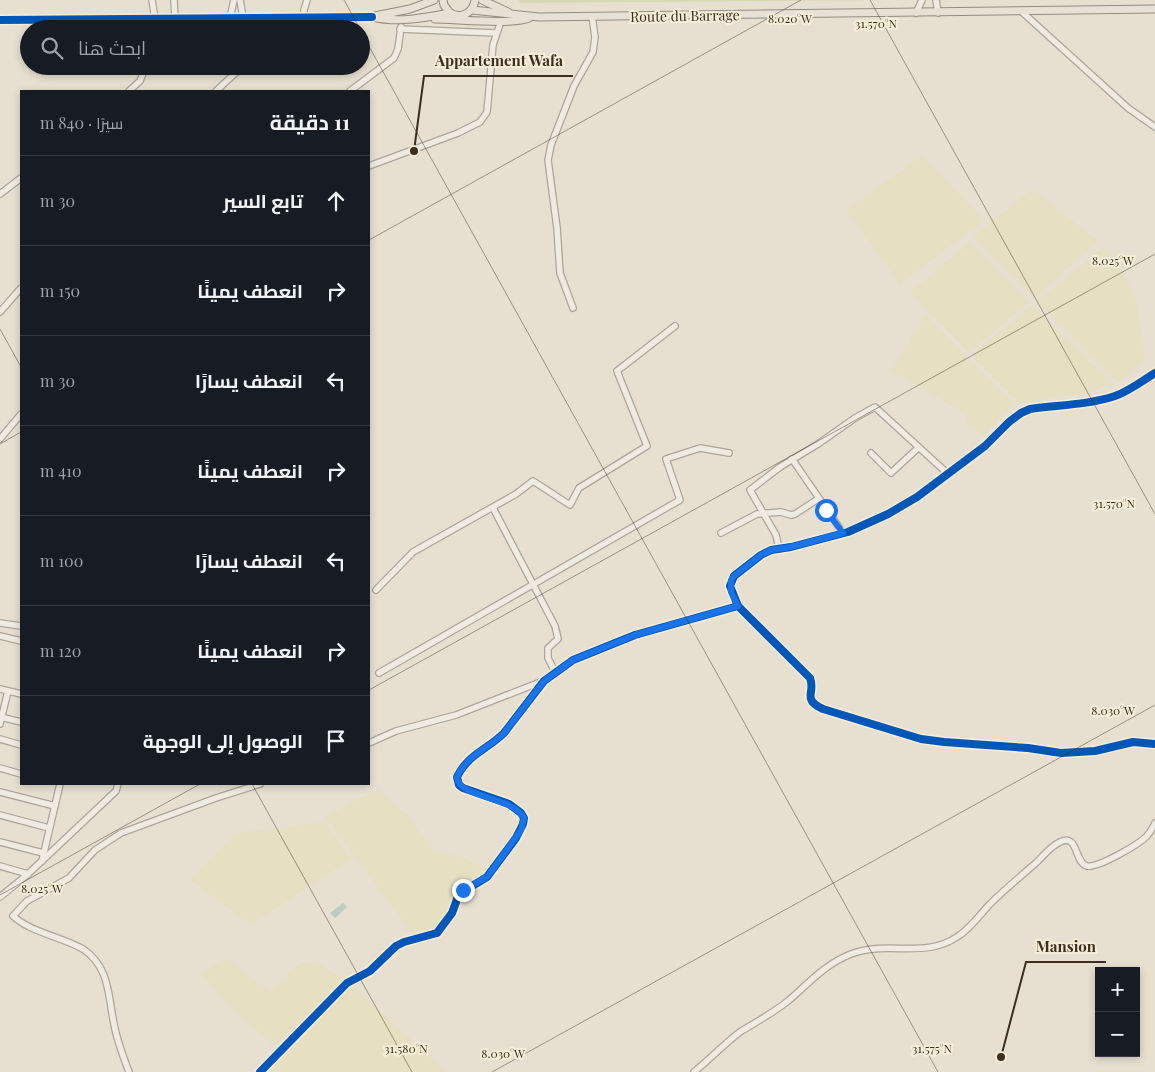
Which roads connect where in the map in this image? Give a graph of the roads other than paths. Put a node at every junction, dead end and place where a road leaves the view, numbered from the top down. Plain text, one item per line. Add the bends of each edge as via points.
1 (152, 0) edge
2 (174, 0) edge
3 (234, 0) edge
4 (240, 0) edge
5 (307, 0) edge
6 (434, 0) edge
7 (443, 0) edge
8 (475, 0) edge
9 (482, 0) edge
10 (498, 0) edge
11 (922, 0) edge
12 (936, 0) edge
13 (1155, 9) edge
14 (472, 10) junction
15 (1021, 11) junction
16 (450, 13) junction
17 (512, 13) junction
18 (916, 13) junction
19 (938, 13) junction
20 (592, 16) junction
21 (304, 17) junction
22 (372, 17) junction
23 (531, 17) junction
24 (175, 18) junction
25 (230, 18) junction
26 (242, 18) junction
27 (417, 18) junction
28 (155, 19) junction
29 (0, 20) edge
30 (402, 20) junction
31 (501, 21) junction
32 (400, 29) junction
33 (496, 33) junction
34 (142, 75) edge
35 (233, 75) edge
36 (130, 90) edge
37 (217, 90) edge
38 (351, 90) edge
39 (1155, 127) edge
40 (370, 166) edge
41 (20, 180) edge
42 (0, 194) edge
43 (20, 289) edge
44 (573, 308) dead end
45 (1, 309) edge
46 (675, 326) dead end
47 (1155, 373) edge
48 (20, 415) edge
49 (0, 439) edge
50 (918, 448) junction
51 (729, 453) dead end
52 (871, 453) dead end
53 (792, 459) junction
54 (948, 474) junction
55 (818, 499) junction
56 (493, 508) junction
57 (763, 513) junction
58 (721, 533) dead end
59 (843, 533) junction
60 (779, 548) junction
61 (533, 584) junction
62 (376, 590) dead end
63 (738, 606) junction
64 (0, 623) edge
65 (20, 626) edge
66 (0, 636) edge
67 (20, 641) edge
68 (555, 672) junction
69 (379, 673) dead end
70 (544, 681) junction
71 (0, 689) edge
72 (8, 691) junction
73 (20, 694) edge
74 (1, 717) edge
75 (20, 722) edge
76 (0, 724) edge
77 (0, 739) edge
78 (370, 743) edge
79 (1155, 744) edge
80 (20, 745) edge
81 (0, 768) edge
82 (20, 774) edge
83 (58, 785) edge
84 (118, 785) edge
85 (257, 785) edge
86 (0, 792) edge
87 (55, 806) junction
88 (0, 815) edge
89 (1155, 823) edge
90 (49, 828) junction
91 (0, 842) edge
92 (42, 854) junction
93 (42, 861) junction
94 (0, 866) edge
95 (28, 874) junction
96 (0, 896) edge
97 (129, 1072) edge
98 (260, 1072) edge
99 (694, 1072) edge

1 - 28 street
2 - 24 street
3 - 25 street
4 - 26 street
5 - 21 street
6 - 22 main road
7 - 16 main road
8 - 14 main road
9 - 17 main road, Route du Barrage
10 - 17 main road
11 - 18 street
12 - 19 street
13 - 15 main road, Route du Barrage
14 - 16 main road, Route du Barrage via 460,16
14 - 17 main road, Route du Barrage
15 - 19 main road, Route du Barrage
15 - 39 street via 1128,108
16 - 27 main road, Route du Barrage
17 - 23 main road, Route du Barrage
18 - 19 main road, Route du Barrage
18 - 20 main road, Route du Barrage
20 - 23 main road, Route du Barrage
20 - 44 street via 593,52 574,86 548,160 560,273
21 - 22 main road
21 - 26 main road
22 - 30 main road
23 - 31 main road
24 - 25 main road
24 - 28 main road
25 - 26 main road
27 - 30 main road
27 - 31 main road
28 - 29 main road
30 - 32 street
31 - 33 street
32 - 33 street
32 - 38 street via 394,58
33 - 40 street via 484,118 438,142
34 - 36 street
35 - 37 street
41 - 42 street
43 - 45 street
46 - 56 street via 617,371 647,446 579,488 570,505 533,481
47 - 54 street via 1114,396 1021,413
48 - 49 street
50 - 52 street via 891,473
50 - 53 street via 874,407
50 - 54 street
51 - 61 street via 700,448 666,459 680,500
53 - 55 street
53 - 57 street via 750,490
54 - 59 street via 917,498
55 - 57 street via 795,514
55 - 59 street
56 - 61 street
56 - 62 street via 414,552
57 - 58 street
57 - 60 street via 776,535
59 - 60 street
60 - 63 street via 761,555 734,576 730,586
61 - 68 street via 555,626 558,639 548,648 548,658
61 - 69 street
63 - 68 street via 635,635 579,657
63 - 79 street via 810,678 810,699 823,709 944,742 1061,753 1133,742
64 - 65 street
66 - 67 street
68 - 70 street
70 - 78 street
70 - 98 street via 504,733 474,755 457,777 463,788 509,804 521,813 523,824 516,838 487,877 459,894 452,913 437,933 396,946 370,971 347,983
71 - 72 street
72 - 73 street
72 - 74 street
74 - 75 street
74 - 76 street
77 - 80 street
81 - 82 street
83 - 87 street
84 - 93 street via 116,791
85 - 97 street via 121,833 95,850 69,878 27,901 13,916 26,925 83,949 98,962 107,980 114,1026
86 - 87 street
87 - 90 street
88 - 90 street
89 - 99 street via 1132,847 1096,865 1083,865 1074,845 1062,840 1010,885 967,930 948,943 928,948 874,948 836,960 780,1007 733,1038
90 - 92 street
91 - 92 street
92 - 93 street
93 - 95 street
94 - 95 street
95 - 96 street

